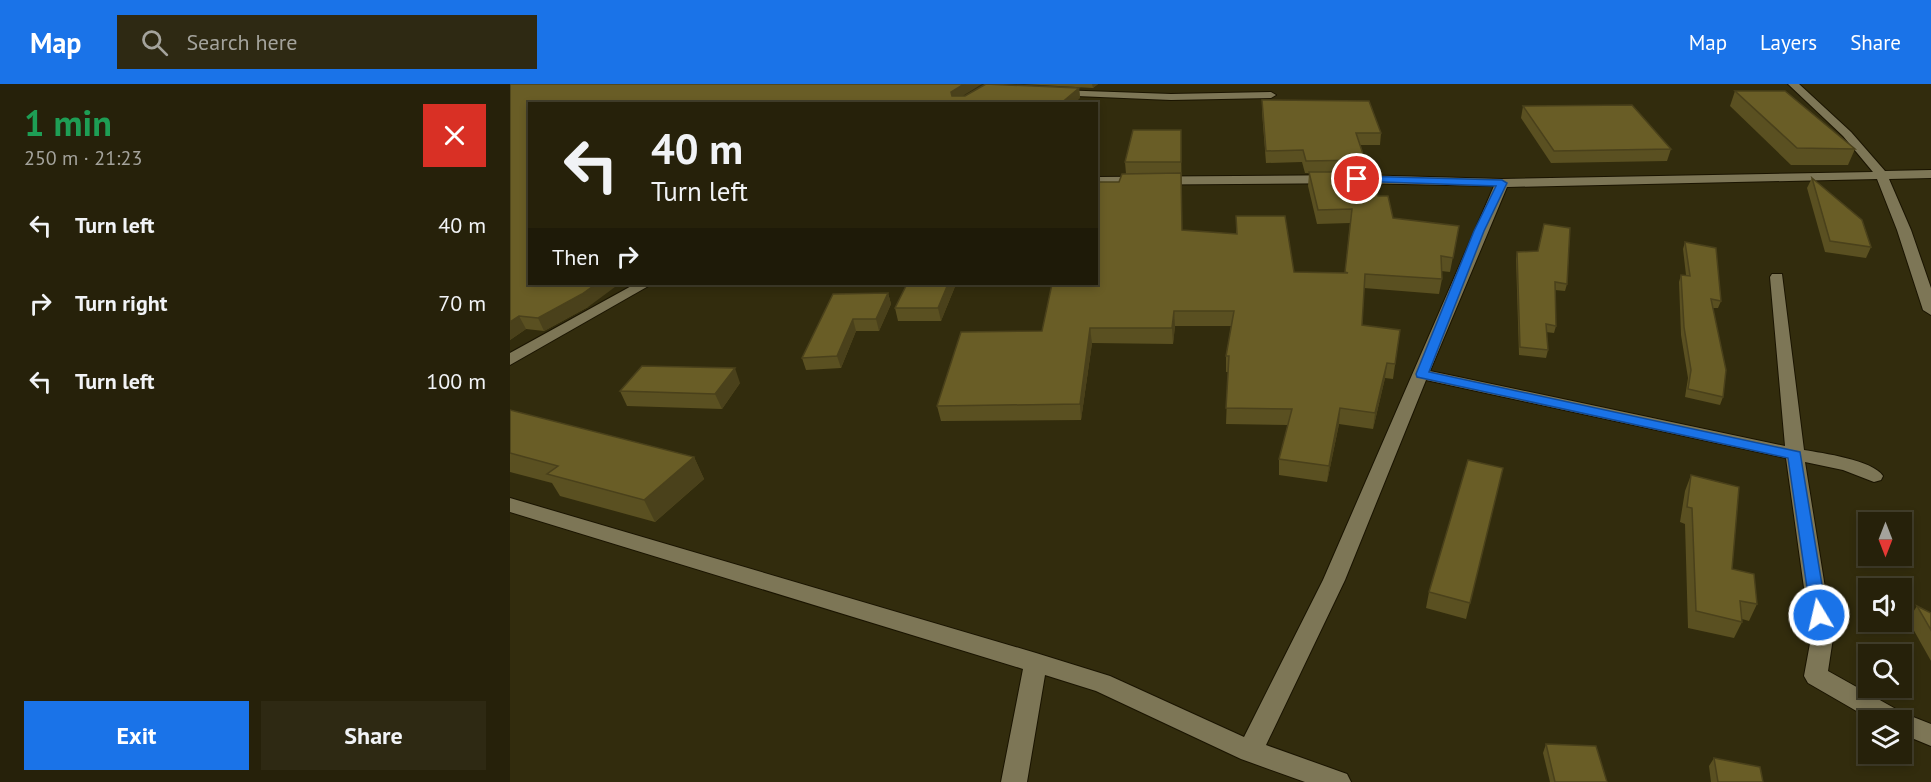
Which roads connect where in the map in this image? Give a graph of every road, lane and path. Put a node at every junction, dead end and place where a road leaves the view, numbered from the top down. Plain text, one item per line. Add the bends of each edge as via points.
1 (1793, 84) edge
2 (1044, 92) edge
3 (1271, 95) dead end
4 (1881, 174) junction
5 (1931, 174) edge
6 (1098, 181) edge
7 (1502, 183) junction
8 (1777, 277) dead end
9 (643, 285) edge
10 (1931, 310) edge
11 (510, 360) edge
12 (1422, 374) junction
13 (1795, 455) junction
14 (1874, 476) dead end
15 (510, 505) edge
16 (1036, 662) junction
17 (1876, 710) edge
18 (1912, 727) edge
19 (1931, 735) edge
20 (1250, 751) junction
21 (1014, 782) edge
22 (1338, 782) edge

1 - 4 street via 1847,134
2 - 3 street
4 - 5 street
4 - 7 street
4 - 10 street
6 - 7 street via 1357,179
7 - 12 street
8 - 13 street
9 - 11 street
12 - 13 street
12 - 20 street via 1334,581
13 - 14 street via 1848,465
13 - 17 street via 1822,638 1816,676
15 - 16 street
16 - 20 street via 1102,683
16 - 21 street
18 - 19 street
20 - 22 street

